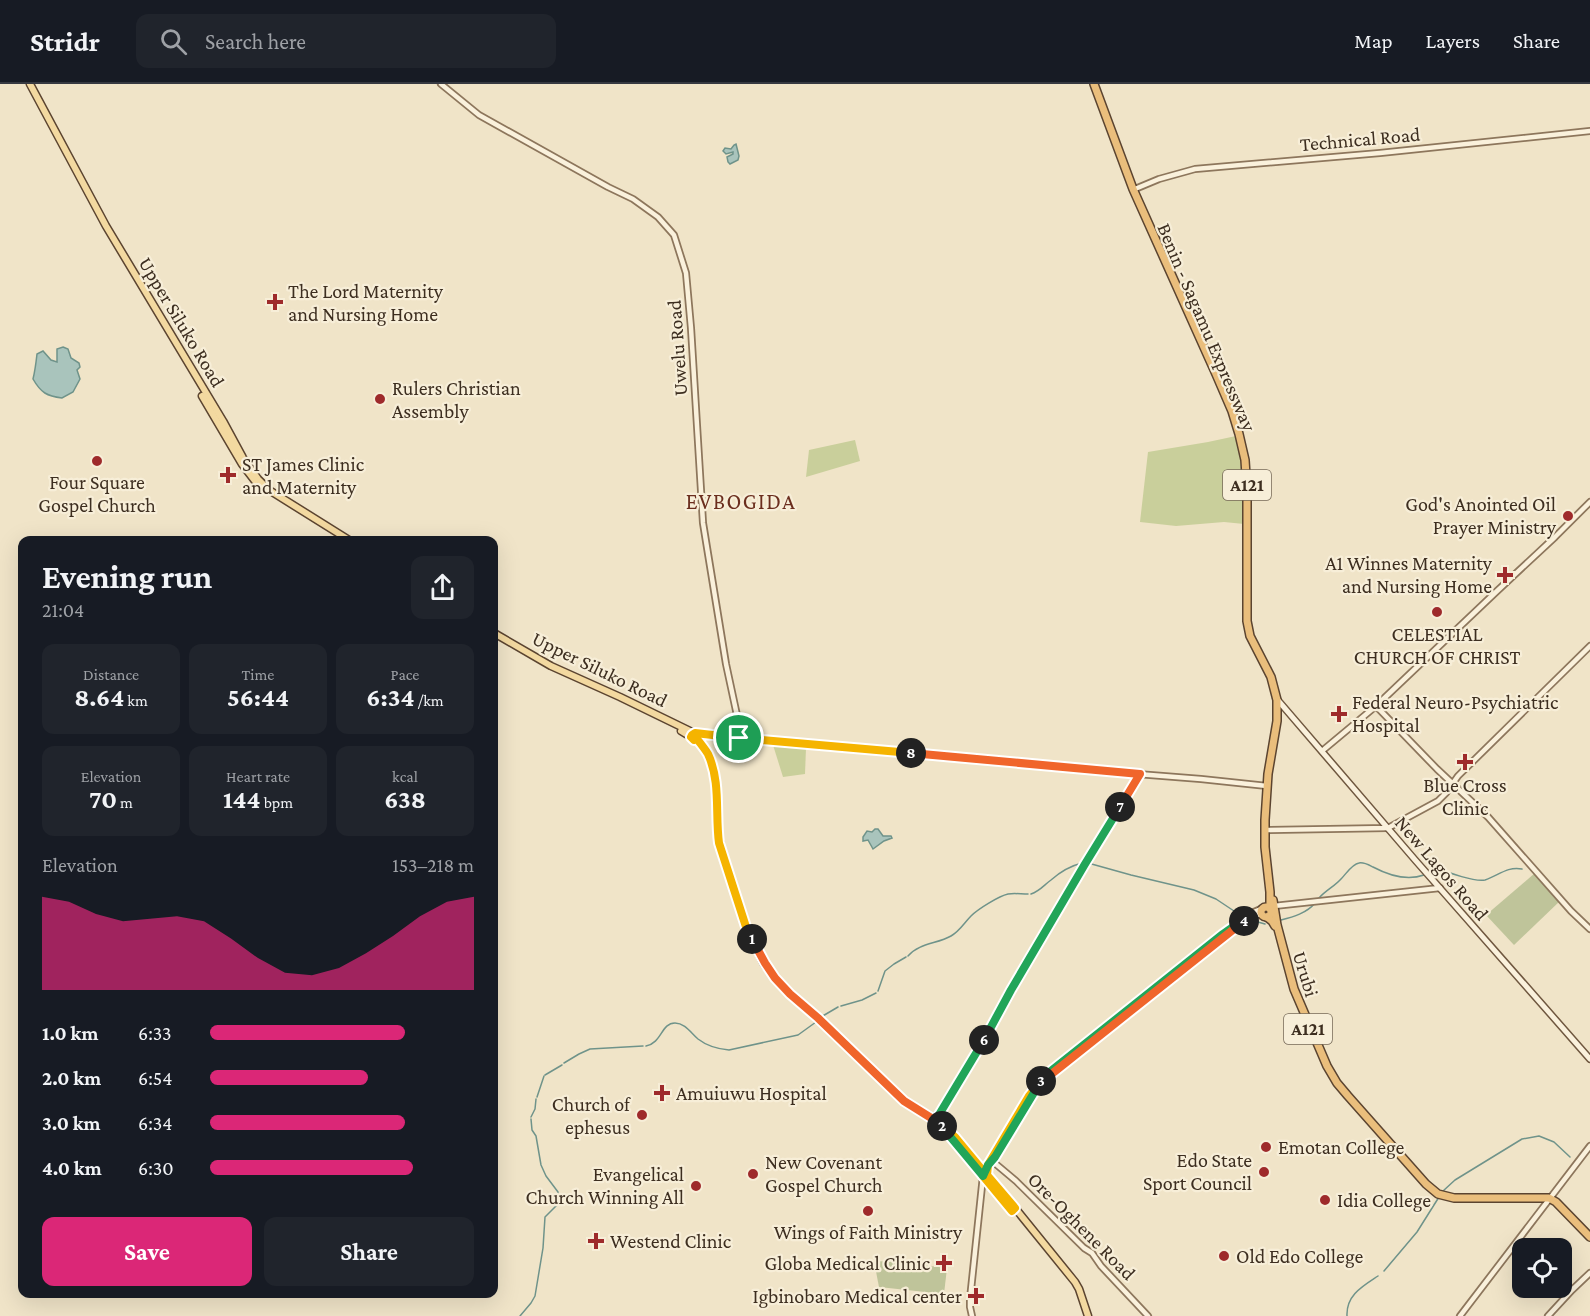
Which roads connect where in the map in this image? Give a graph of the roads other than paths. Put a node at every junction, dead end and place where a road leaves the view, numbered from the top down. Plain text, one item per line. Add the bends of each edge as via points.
1 (28, 84) edge
2 (441, 84) edge
3 (1093, 84) edge
4 (1590, 131) edge
5 (1135, 189) dead end
6 (1229, 407) junction
7 (1590, 502) edge
8 (336, 536) edge
9 (343, 536) edge
10 (498, 637) edge
11 (1590, 646) edge
12 (1276, 696) junction
13 (1376, 706) junction
14 (1284, 708) junction
15 (1278, 714) junction
16 (698, 737) junction
17 (739, 738) junction
18 (1323, 751) junction
19 (1140, 774) junction
20 (1452, 783) junction
21 (1265, 786) junction
22 (1389, 827) junction
23 (1264, 830) junction
24 (1440, 888) junction
25 (1267, 911) junction
26 (1274, 927) junction
27 (1590, 929) edge
28 (1590, 1058) edge
29 (935, 1122) junction
30 (1590, 1147) edge
31 (991, 1162) junction
32 (984, 1177) junction
33 (1550, 1201) junction
34 (1590, 1239) edge
35 (1590, 1273) edge
36 (971, 1316) edge
37 (1087, 1316) edge
38 (1148, 1316) edge
39 (1462, 1316) edge
40 (1548, 1316) edge

1 - 8 main road, Upper Siluko Road via 115,249 248,473 269,494
1 - 9 main road, Upper Siluko Road via 106,226 248,465 269,490
2 - 17 street, Uwelu Road via 479,114 633,199 674,235 687,287 703,523
3 - 6 highway, A121 via 1133,189
3 - 6 highway, Benin - Sagamu Expressway / A121 via 1132,193
4 - 5 street, Technical Road via 1195,169
6 - 12 highway, A121 via 1242,446 1246,477 1247,621
6 - 12 highway, Benin - Sagamu Expressway / A121 via 1245,487 1245,624
7 - 13 street
10 - 16 main road, Upper Siluko Road via 550,668 629,701
11 - 20 street
12 - 14 main road, New Lagos Road
12 - 15 highway, A121
12 - 18 main road, New Lagos Road
12 - 21 highway, Benin - Sagamu Expressway / A121
13 - 18 street
13 - 20 street
14 - 15 highway
14 - 18 main road, New Lagos Road
15 - 21 highway, A121
16 - 17 street
16 - 29 main road via 712,774 716,844 744,931 762,965 783,990 902,1103
17 - 19 street
18 - 22 main road, New Lagos Road
19 - 21 street
19 - 29 street
20 - 22 street via 1438,801
20 - 27 street
21 - 23 highway, A121
21 - 25 highway, Benin - Sagamu Expressway / A121 via 1263,850
22 - 23 street
22 - 24 main road, New Lagos Road
22 - 28 main road, New Lagos Road
23 - 25 highway, A121 via 1270,892
24 - 25 street
24 - 28 main road, New Lagos Road
25 - 26 highway, A121
25 - 26 highway, Urubi / A121
25 - 31 street via 1249,916 1223,934 1043,1078
26 - 33 highway, Urubi / A121 via 1295,997 1324,1067 1334,1084 1425,1188 1448,1201
29 - 32 main road
30 - 33 street
31 - 32 main road
31 - 38 street, Ore-Oghene Road via 1016,1180 1092,1253
32 - 36 street via 967,1299
32 - 37 main road via 1072,1284
33 - 34 highway
33 - 39 street
35 - 40 street

